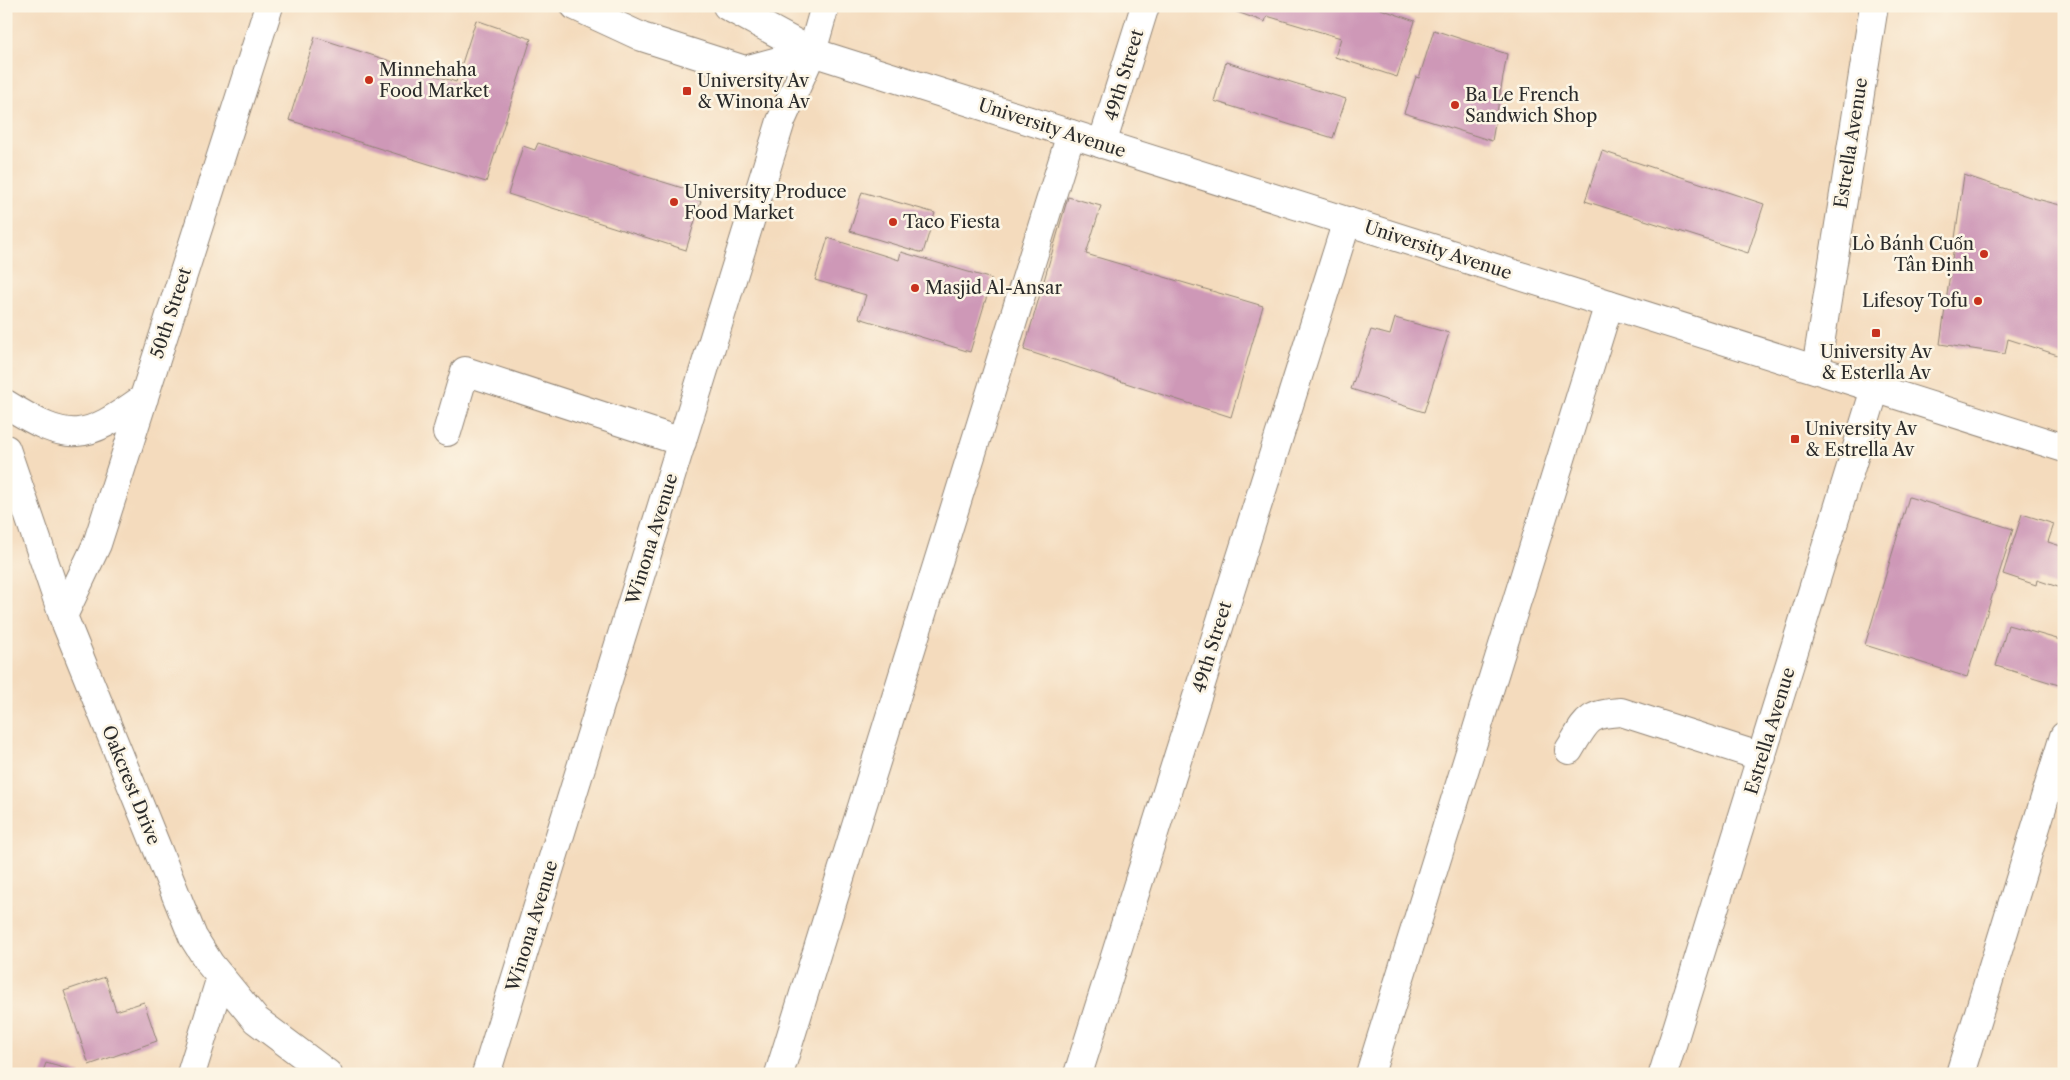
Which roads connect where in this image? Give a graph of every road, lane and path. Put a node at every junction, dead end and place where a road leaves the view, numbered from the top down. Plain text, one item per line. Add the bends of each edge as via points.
1 (269, 6) edge
2 (575, 6) edge
3 (727, 6) edge
4 (825, 6) edge
5 (1145, 6) edge
6 (1874, 6) edge
7 (812, 52) junction
8 (1070, 134) junction
9 (1102, 144) junction
10 (1346, 221) junction
11 (1609, 304) junction
12 (1816, 369) junction
13 (1875, 388) junction
14 (144, 398) junction
15 (6, 404) edge
16 (446, 432) dead end
17 (682, 442) junction
18 (2064, 448) edge
19 (6, 449) edge
20 (63, 616) junction
21 (2064, 736) edge
22 (1569, 750) dead end
23 (1762, 757) junction
24 (221, 977) junction
25 (191, 1074) edge
26 (328, 1074) edge
27 (486, 1074) edge
28 (779, 1074) edge
29 (1078, 1074) edge
30 (1370, 1074) edge
31 (1663, 1074) edge
32 (1960, 1074) edge

1 - 14 street, 50th Street
2 - 7 street via 642,37 745,70
3 - 7 street, University Avenue
4 - 7 street, Winona Avenue
5 - 9 street, 49th Street
6 - 12 street, Estrella Avenue
7 - 8 street, University Avenue
7 - 17 street, Winona Avenue via 781,121
8 - 9 street, University Avenue
8 - 28 street
9 - 10 street, University Avenue
10 - 11 street, University Avenue
10 - 29 street, 49th Street
11 - 12 street, University Avenue
11 - 30 street
12 - 13 street, University Avenue
13 - 18 street, University Avenue
13 - 23 street, Estrella Avenue
14 - 15 street via 111,421 85,432 62,432 39,425
14 - 20 street, 50th Street via 97,544
16 - 17 street via 465,370
17 - 27 street, Winona Avenue
19 - 20 street, Oakcrest Drive
20 - 24 street, Oakcrest Drive via 193,937
21 - 32 street
22 - 23 street via 1585,725 1597,714 1621,712
23 - 31 street, Estrella Avenue
24 - 25 street
24 - 26 street, Oakcrest Drive via 256,1020

